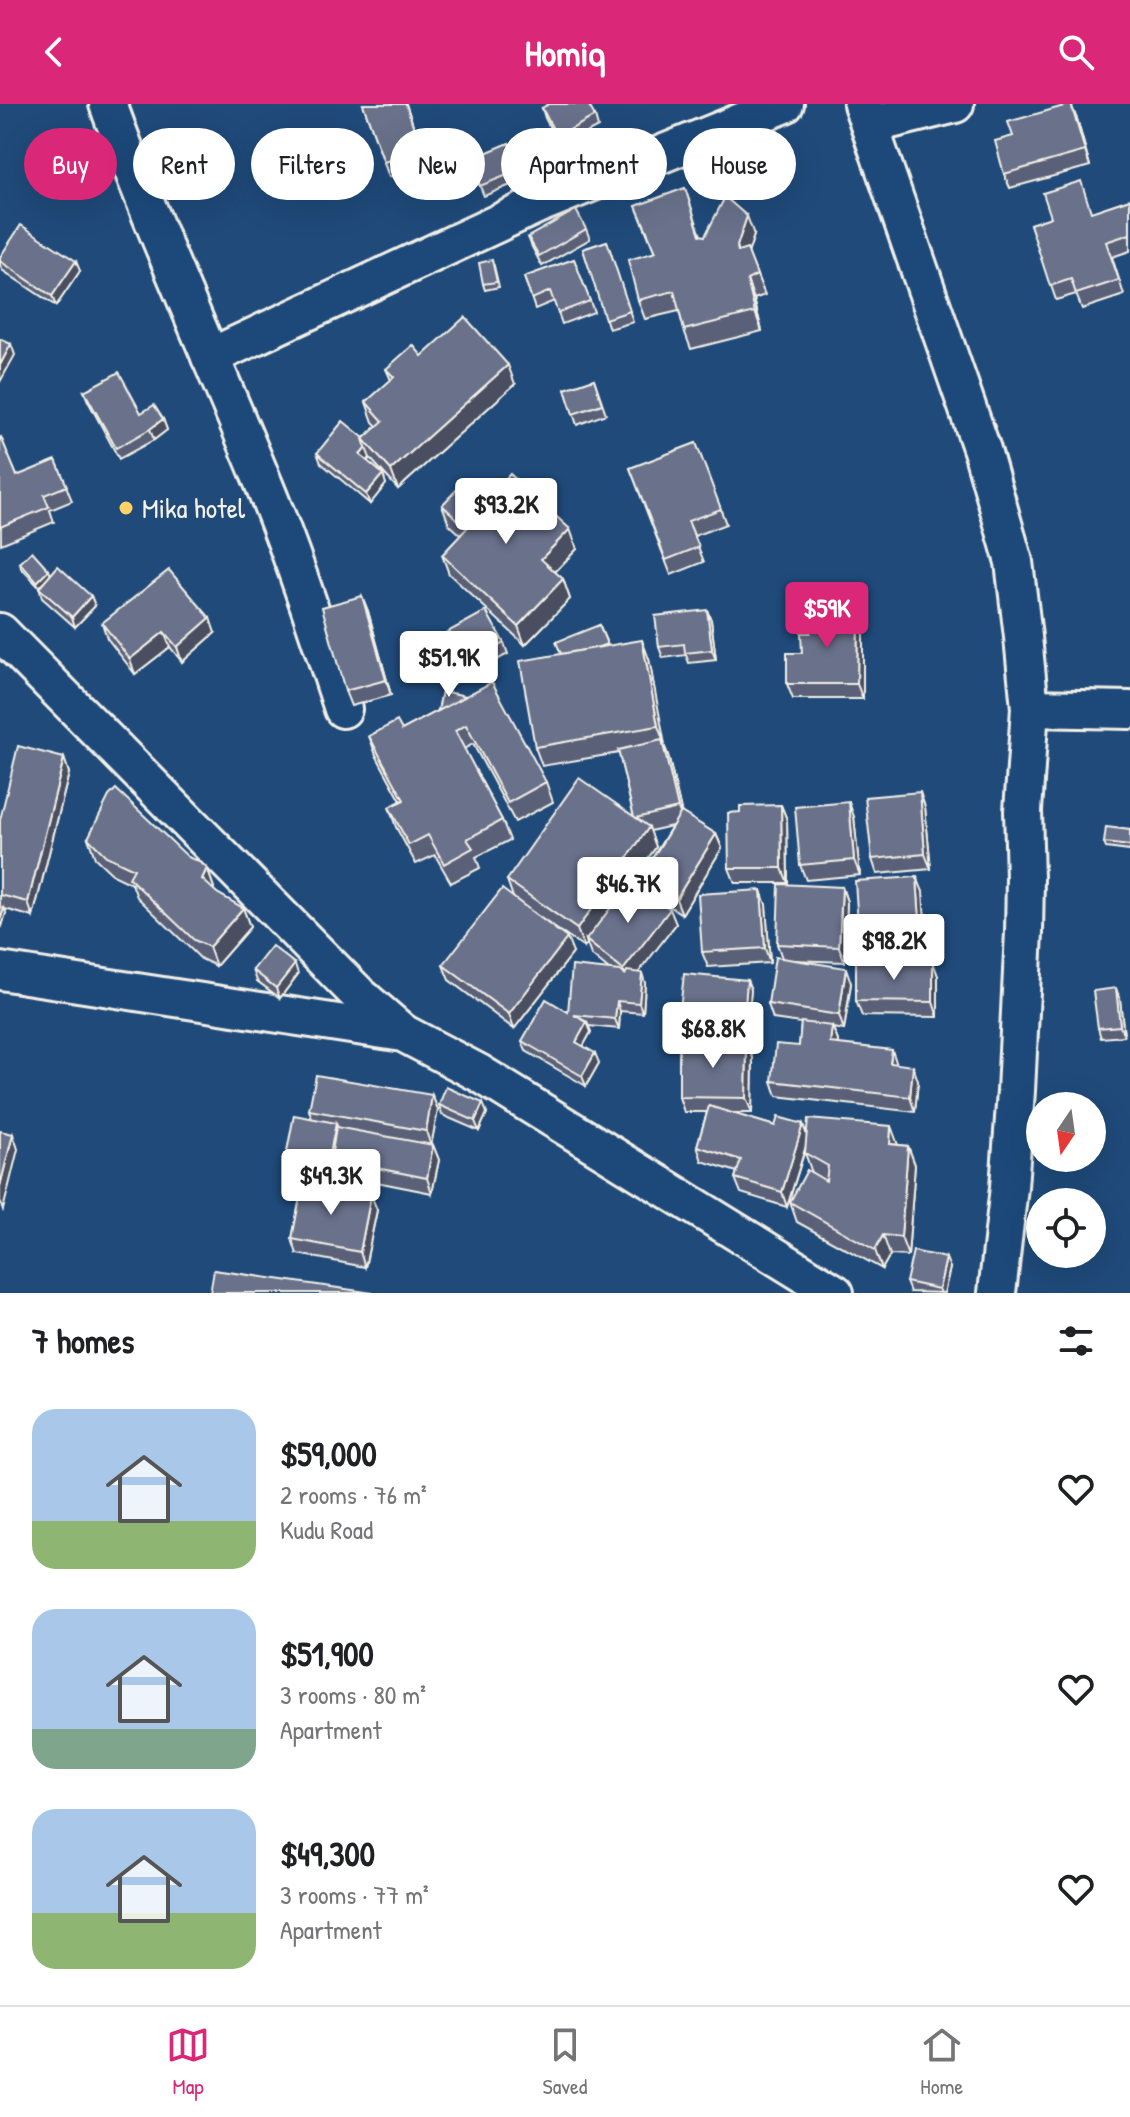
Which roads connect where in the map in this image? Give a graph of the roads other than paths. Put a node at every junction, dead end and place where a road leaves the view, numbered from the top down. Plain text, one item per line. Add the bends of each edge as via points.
1 (108, 104) edge
2 (785, 104) edge
3 (955, 104) edge
4 (866, 114) edge
5 (210, 357) junction
6 (0, 632) edge
7 (1030, 708) junction
8 (343, 709) edge
9 (1130, 710) edge
10 (0, 971) edge
11 (403, 1033) junction
12 (835, 1293) edge
13 (997, 1293) edge

1 - 5 street
2 - 5 street via 539,204
3 - 4 street
4 - 7 street via 977,436 1014,562
5 - 8 street via 307,596
6 - 11 street via 358,994
7 - 9 street
7 - 13 street via 1016,1091
10 - 11 street
11 - 12 street via 479,1073

